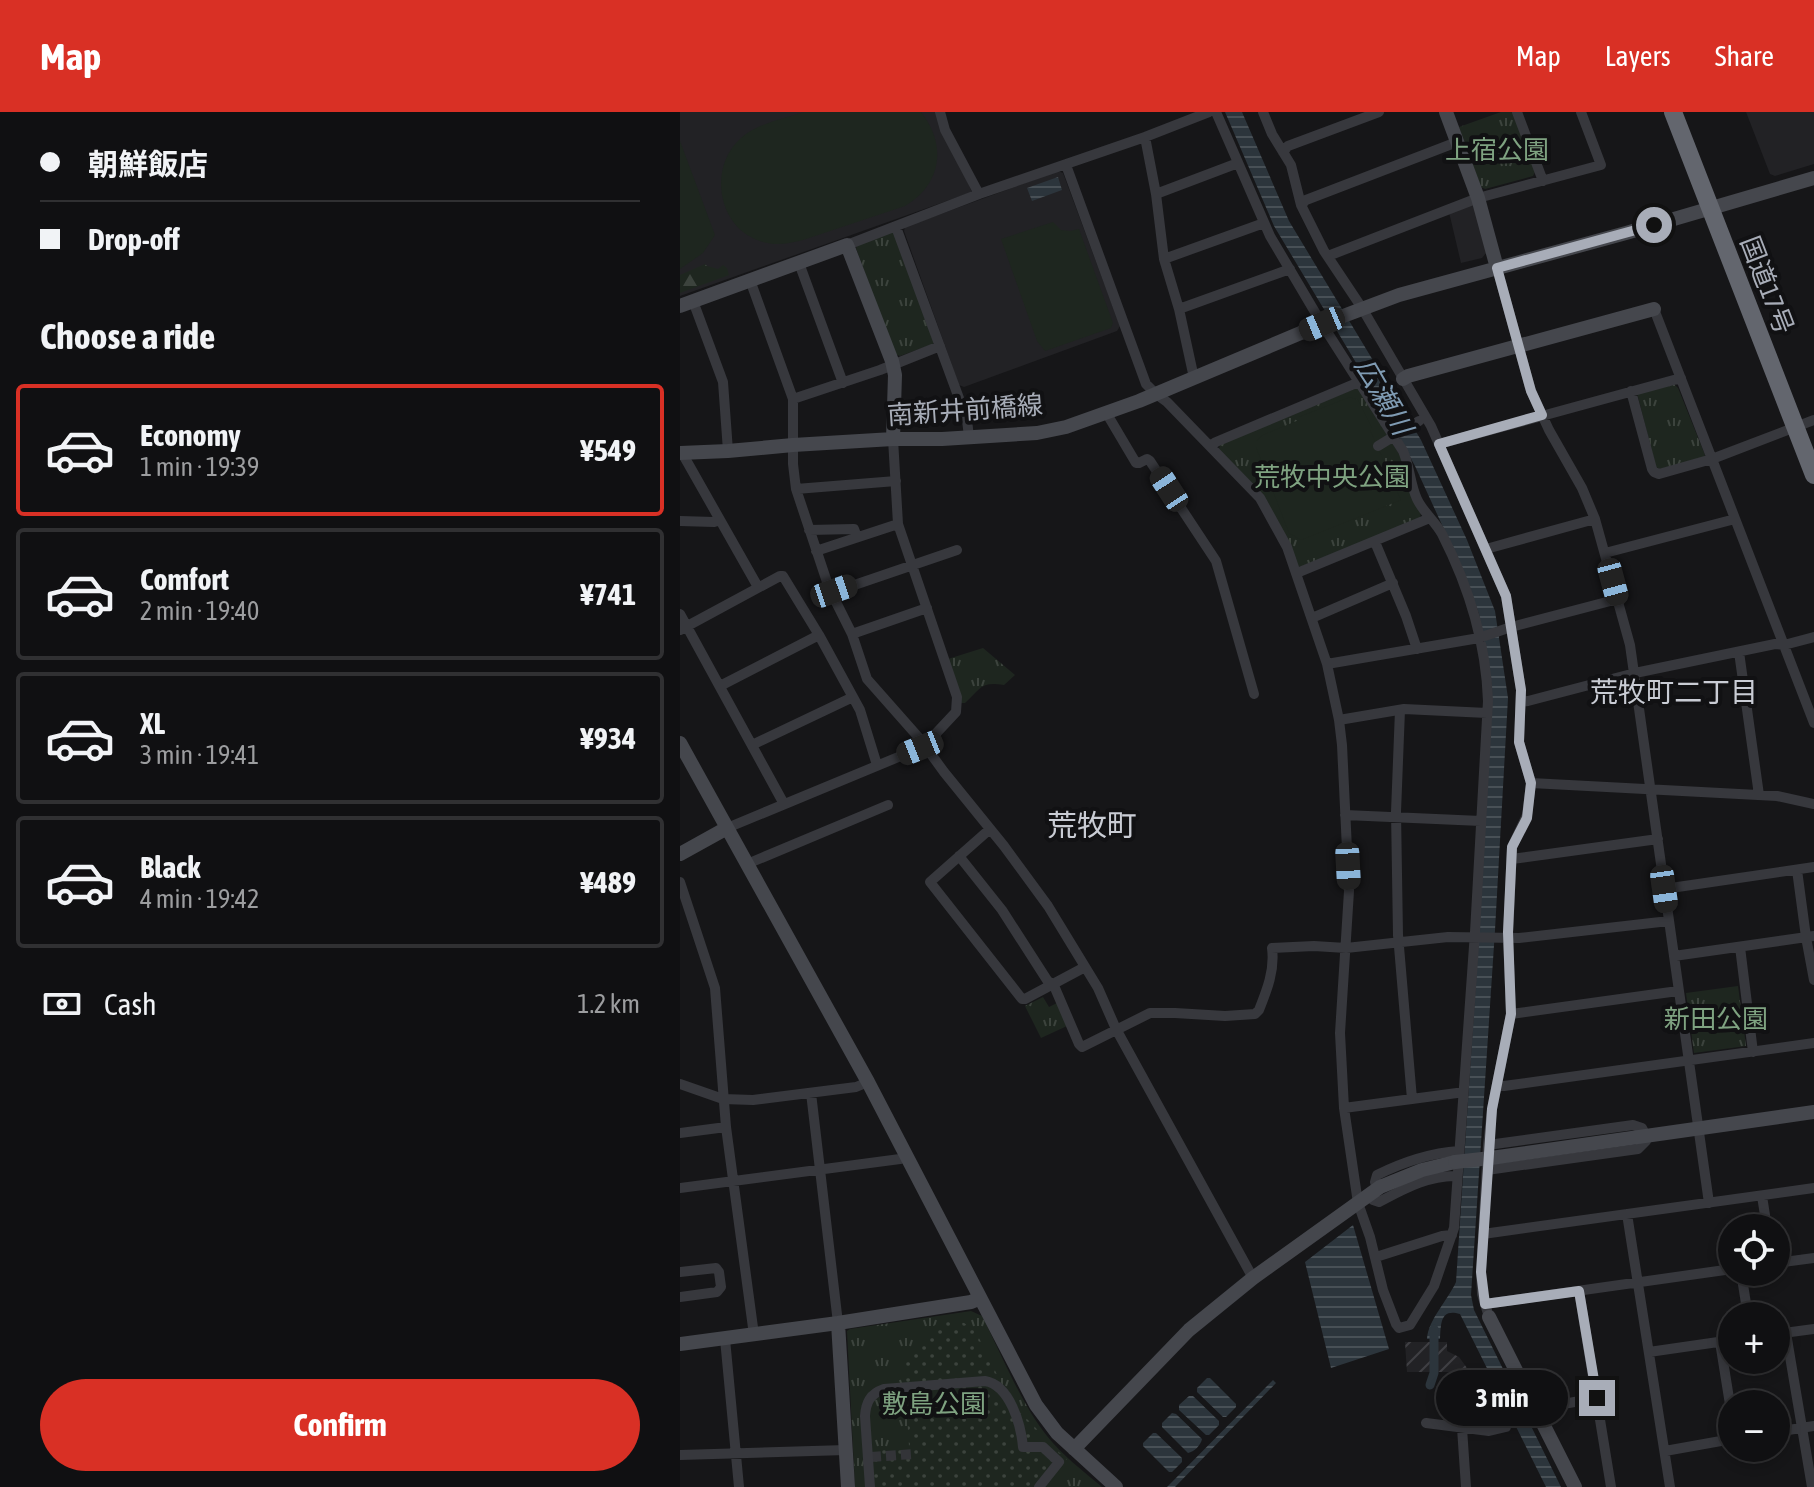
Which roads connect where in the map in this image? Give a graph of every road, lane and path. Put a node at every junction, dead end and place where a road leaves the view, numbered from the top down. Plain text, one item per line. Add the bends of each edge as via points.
1 (940, 112) edge
2 (1209, 112) edge
3 (1216, 112) edge
4 (1263, 112) edge
5 (1379, 112) edge
6 (1446, 112) edge
7 (1517, 112) edge
8 (1581, 112) edge
9 (1673, 112) edge
10 (1686, 112) edge
11 (1145, 137) junction
12 (1457, 142) junction
13 (1283, 152) junction
14 (1238, 163) junction
15 (1066, 165) junction
16 (1814, 178) edge
17 (1543, 181) junction
18 (979, 194) junction
19 (1156, 194) junction
20 (1478, 198) junction
21 (1301, 205) junction
22 (1716, 207) junction
23 (1264, 223) junction
24 (896, 227) junction
25 (847, 245) junction
26 (1328, 256) junction
27 (1164, 259) junction
28 (799, 263) junction
29 (1497, 268) junction
30 (1290, 269) junction
31 (750, 280) junction
32 (686, 304) edge
33 (1179, 309) junction
34 (1654, 309) joint
35 (1355, 311) junction
36 (1325, 323) junction
37 (940, 346) junction
38 (1518, 346) junction
39 (893, 366) junction
40 (1194, 378) junction
41 (1681, 378) junction
42 (1403, 379) junction
43 (1359, 382) junction
44 (843, 383) junction
45 (1631, 391) junction
46 (1156, 394) junction
47 (793, 399) junction
48 (1107, 414) junction
49 (1542, 415) junction
50 (1416, 423) dead end
51 (1805, 424) edge
52 (1395, 436) junction
53 (969, 437) junction
54 (893, 439) junction
55 (1439, 444) junction
56 (793, 445) junction
57 (1210, 446) junction
58 (1378, 446) dead end
59 (1814, 446) edge
60 (728, 451) junction
61 (681, 452) edge
62 (1712, 459) junction
63 (1814, 475) edge
64 (896, 481) junction
65 (796, 489) junction
66 (1430, 518) junction
67 (1595, 519) junction
68 (1735, 519) junction
69 (720, 520) junction
70 (680, 521) edge
71 (898, 524) junction
72 (809, 530) junction
73 (857, 537) junction
74 (1375, 542) junction
75 (1486, 549) junction
76 (957, 550) dead end
77 (816, 551) junction
78 (1605, 553) junction
79 (912, 564) junction
80 (1297, 573) junction
81 (1393, 583) junction
82 (758, 587) junction
83 (831, 593) junction
84 (1618, 599) junction
85 (927, 608) junction
86 (680, 614) edge
87 (1312, 618) junction
88 (1511, 627) junction
89 (684, 628) edge
90 (852, 634) junction
91 (819, 635) junction
92 (1814, 637) edge
93 (1479, 638) junction
94 (1784, 645) junction
95 (1417, 649) junction
96 (1739, 652) junction
97 (1327, 664) junction
98 (1635, 673) junction
99 (720, 686) junction
100 (1254, 694) dead end
101 (853, 697) junction
102 (1521, 702) junction
103 (1400, 710) junction
104 (1487, 713) junction
105 (1339, 720) junction
106 (1814, 723) edge
107 (680, 743) edge
108 (752, 745) junction
109 (925, 745) junction
110 (877, 765) junction
111 (1531, 783) junction
112 (1651, 789) junction
113 (1759, 795) junction
114 (784, 804) junction
115 (1814, 804) edge
116 (888, 805) dead end
117 (1345, 815) junction
118 (1396, 817) junction
119 (1481, 821) junction
120 (727, 828) junction
121 (990, 829) junction
122 (1658, 839) junction
123 (680, 854) edge
124 (959, 856) junction
125 (1512, 859) junction
126 (747, 864) junction
127 (1814, 867) edge
128 (1797, 870) junction
129 (680, 882) edge
130 (1664, 889) junction
131 (1669, 921) junction
132 (1810, 936) edge
133 (1476, 937) junction
134 (1502, 938) junction
135 (1399, 942) junction
136 (1740, 947) junction
137 (1346, 948) junction
138 (1674, 956) junction
139 (1085, 967) junction
140 (1814, 980) edge
141 (1052, 984) junction
142 (1678, 991) junction
143 (1511, 1014) junction
144 (1116, 1029) junction
145 (1814, 1043) edge
146 (1753, 1052) junction
147 (1688, 1060) junction
148 (868, 1082) junction
149 (680, 1084) edge
150 (1497, 1085) junction
151 (811, 1093) junction
152 (1463, 1093) junction
153 (723, 1099) junction
154 (1412, 1099) junction
155 (1344, 1108) junction
156 (1814, 1112) edge
157 (726, 1127) junction
158 (1698, 1128) junction
159 (680, 1133) edge
160 (1646, 1136) junction
161 (908, 1156) junction
162 (1489, 1157) junction
163 (1457, 1163) junction
164 (821, 1170) junction
165 (733, 1181) junction
166 (680, 1188) edge
167 (1814, 1188) edge
168 (1374, 1191) junction
169 (1762, 1196) junction
170 (1709, 1203) junction
171 (1627, 1214) junction
172 (1765, 1214) edge
173 (1483, 1234) junction
174 (1452, 1235) junction
175 (1376, 1257) junction
176 (1814, 1258) edge
177 (1790, 1261) edge
178 (1718, 1271) edge
179 (680, 1272) edge
180 (1253, 1278) junction
181 (1636, 1282) junction
182 (1579, 1291) junction
183 (680, 1297) edge
184 (980, 1298) junction
185 (1487, 1311) junction
186 (838, 1323) junction
187 (1814, 1329) edge
188 (1790, 1333) edge
189 (754, 1335) junction
190 (725, 1339) junction
191 (1718, 1342) edge
192 (680, 1344) edge
193 (1649, 1352) junction
194 (1790, 1365) edge
195 (1597, 1398) junction
196 (1535, 1409) junction
197 (1426, 1423) dead end
198 (1506, 1427) dead end
199 (1808, 1427) edge
200 (1462, 1428) junction
201 (1718, 1442) edge
202 (846, 1450) junction
203 (1665, 1451) junction
204 (736, 1453) junction
205 (1063, 1454) junction
206 (680, 1455) edge
207 (1667, 1486) edge
208 (739, 1487) edge
209 (848, 1487) edge
210 (870, 1487) edge
211 (1039, 1487) edge
212 (1116, 1487) edge
213 (1466, 1487) edge
214 (1575, 1487) edge
215 (1611, 1487) edge
216 (1812, 1487) edge

1 - 18 street
2 - 11 street
3 - 14 street
4 - 13 street
5 - 13 street
6 - 12 street
7 - 17 street
8 - 17 street via 1601,165
9 - 22 highway, 国道17号
10 - 22 highway, 国道17号
11 - 15 street
11 - 19 street
12 - 20 street
12 - 21 street
13 - 21 street
14 - 19 street
14 - 23 street
15 - 18 street
15 - 46 street via 1145,381
16 - 22 street
17 - 20 street
18 - 24 street
19 - 27 street
20 - 26 street
20 - 29 street
21 - 26 street
22 - 29 street
22 - 51 highway, 国道17号
23 - 27 street
23 - 30 street
24 - 25 street
24 - 37 street
25 - 28 street
25 - 39 street
26 - 35 street
27 - 33 street
28 - 31 street
28 - 44 street
29 - 35 street
29 - 38 street
30 - 33 street
30 - 36 street
31 - 32 street
31 - 47 street
32 - 60 street via 723,382
33 - 40 street
34 - 38 street
34 - 41 street
35 - 36 street, 南新井前橋線
35 - 42 street
36 - 40 street, 南新井前橋線
36 - 43 street
37 - 39 street
37 - 53 street
38 - 42 street
38 - 49 street
39 - 44 street
39 - 54 street
40 - 46 street, 南新井前橋線
41 - 45 street
41 - 62 street
42 - 55 street
43 - 52 street
43 - 57 street
44 - 47 street
45 - 49 street
45 - 62 street via 1654,472
46 - 48 street, 南新井前橋線
46 - 57 street
47 - 56 street
48 - 53 street, 南新井前橋線 via 1037,433
48 - 100 street via 1136,463 1150,461 1216,561
49 - 55 street
49 - 67 street
50 - 52 street
51 - 59 highway, 国道17号
51 - 62 street
51 - 63 highway, 国道17号
52 - 58 street
52 - 66 street via 1416,496
53 - 54 street, 南新井前橋線
54 - 56 street, 南新井前橋線
54 - 64 street
55 - 75 street
56 - 60 street, 南新井前橋線
56 - 65 street
57 - 80 street via 1260,498
60 - 61 street, 南新井前橋線
61 - 69 street
62 - 68 street
64 - 65 street
64 - 71 street
65 - 72 street
66 - 74 street
66 - 93 street via 1454,562
67 - 75 street
67 - 78 street
68 - 78 street
68 - 94 street
69 - 70 street
69 - 82 street
71 - 73 street
71 - 79 street
72 - 73 street via 854,529
72 - 77 street
73 - 77 street
74 - 80 street
74 - 81 street
75 - 88 street via 1505,592
76 - 79 street
77 - 83 street
78 - 84 street
79 - 83 street
79 - 85 street
80 - 87 street
81 - 87 street
81 - 95 street
82 - 89 street
82 - 91 street via 786,578
83 - 90 street
84 - 88 street
84 - 98 street
85 - 90 street
85 - 109 street via 958,703 953,716
86 - 89 street
87 - 97 street
88 - 93 street
88 - 102 street
89 - 99 street
90 - 109 street via 867,679
91 - 99 street
91 - 101 street
92 - 94 street
93 - 95 street
93 - 104 street
94 - 96 street
94 - 106 street
95 - 97 street
96 - 98 street
96 - 113 street
97 - 105 street
98 - 102 street
98 - 112 street
99 - 108 street
101 - 108 street
101 - 110 street
102 - 111 street via 1519,742
103 - 104 street
103 - 105 street
103 - 118 street
104 - 119 street
105 - 117 street
107 - 120 street
108 - 114 street
109 - 110 street
109 - 121 street
110 - 114 street
111 - 112 street
111 - 125 street
112 - 113 street
112 - 122 street
113 - 115 street
114 - 120 street
116 - 126 street
117 - 118 street
117 - 137 street
118 - 119 street
118 - 135 street
119 - 133 street
120 - 123 street
120 - 126 street
121 - 124 street
121 - 139 street via 1048,906
122 - 125 street
122 - 130 street
124 - 141 street
124 - 141 street via 930,882 1022,999
125 - 134 street
126 - 148 street
127 - 128 street
128 - 130 street
128 - 132 street
129 - 153 street via 715,988
130 - 131 street
131 - 134 street
131 - 138 street
132 - 136 street
132 - 140 street
133 - 134 street
133 - 135 street
133 - 152 street
134 - 143 street
135 - 137 street
135 - 154 street
136 - 138 street
136 - 146 street
137 - 144 street via 1272,948 1270,978 1255,1014 1157,1012
137 - 155 street via 1340,1033
138 - 142 street
139 - 141 street
139 - 144 street
141 - 144 street via 1081,1047
142 - 143 street
142 - 147 street
143 - 150 street
144 - 180 street
145 - 146 street
146 - 147 street
147 - 150 street
147 - 158 street
148 - 151 street
148 - 161 street
149 - 153 street
150 - 162 street
151 - 153 street
151 - 164 street
152 - 154 street
152 - 163 street
153 - 157 street
154 - 155 street
155 - 168 street
156 - 158 street
157 - 159 street
157 - 165 street
158 - 160 street
158 - 170 street
160 - 162 street
160 - 162 street via 1641,1148 1627,1151
160 - 162 street via 1637,1125 1620,1127
161 - 164 street
161 - 184 street
162 - 163 street, bridge
162 - 173 street
163 - 168 street via 1422,1170
163 - 174 street
164 - 165 street
164 - 186 street
165 - 166 street
165 - 189 street
167 - 169 street
168 - 175 street
168 - 180 street
169 - 170 street
169 - 172 street
170 - 171 street
171 - 173 street
171 - 181 street
173 - 185 street
174 - 175 street
174 - 175 street via 1434,1286 1406,1328 1396,1324
176 - 177 street
178 - 181 street
179 - 183 street via 716,1268 721,1287
180 - 205 street via 1189,1330
181 - 182 street
181 - 193 street
182 - 185 street
182 - 195 street
184 - 186 street
184 - 205 street
185 - 196 street
186 - 189 street
186 - 202 street
187 - 188 street
189 - 190 street
190 - 192 street
190 - 204 street
191 - 193 street
193 - 203 street
194 - 199 street
195 - 196 street
195 - 215 street
196 - 214 street
197 - 200 street
198 - 200 street
199 - 216 street
200 - 213 street
201 - 203 street
202 - 204 street
202 - 209 street
203 - 207 street
204 - 206 street
204 - 208 street
205 - 210 street via 1046,1444 1023,1447 1018,1419 994,1383 884,1389 870,1397 866,1407
205 - 211 street
205 - 212 street

